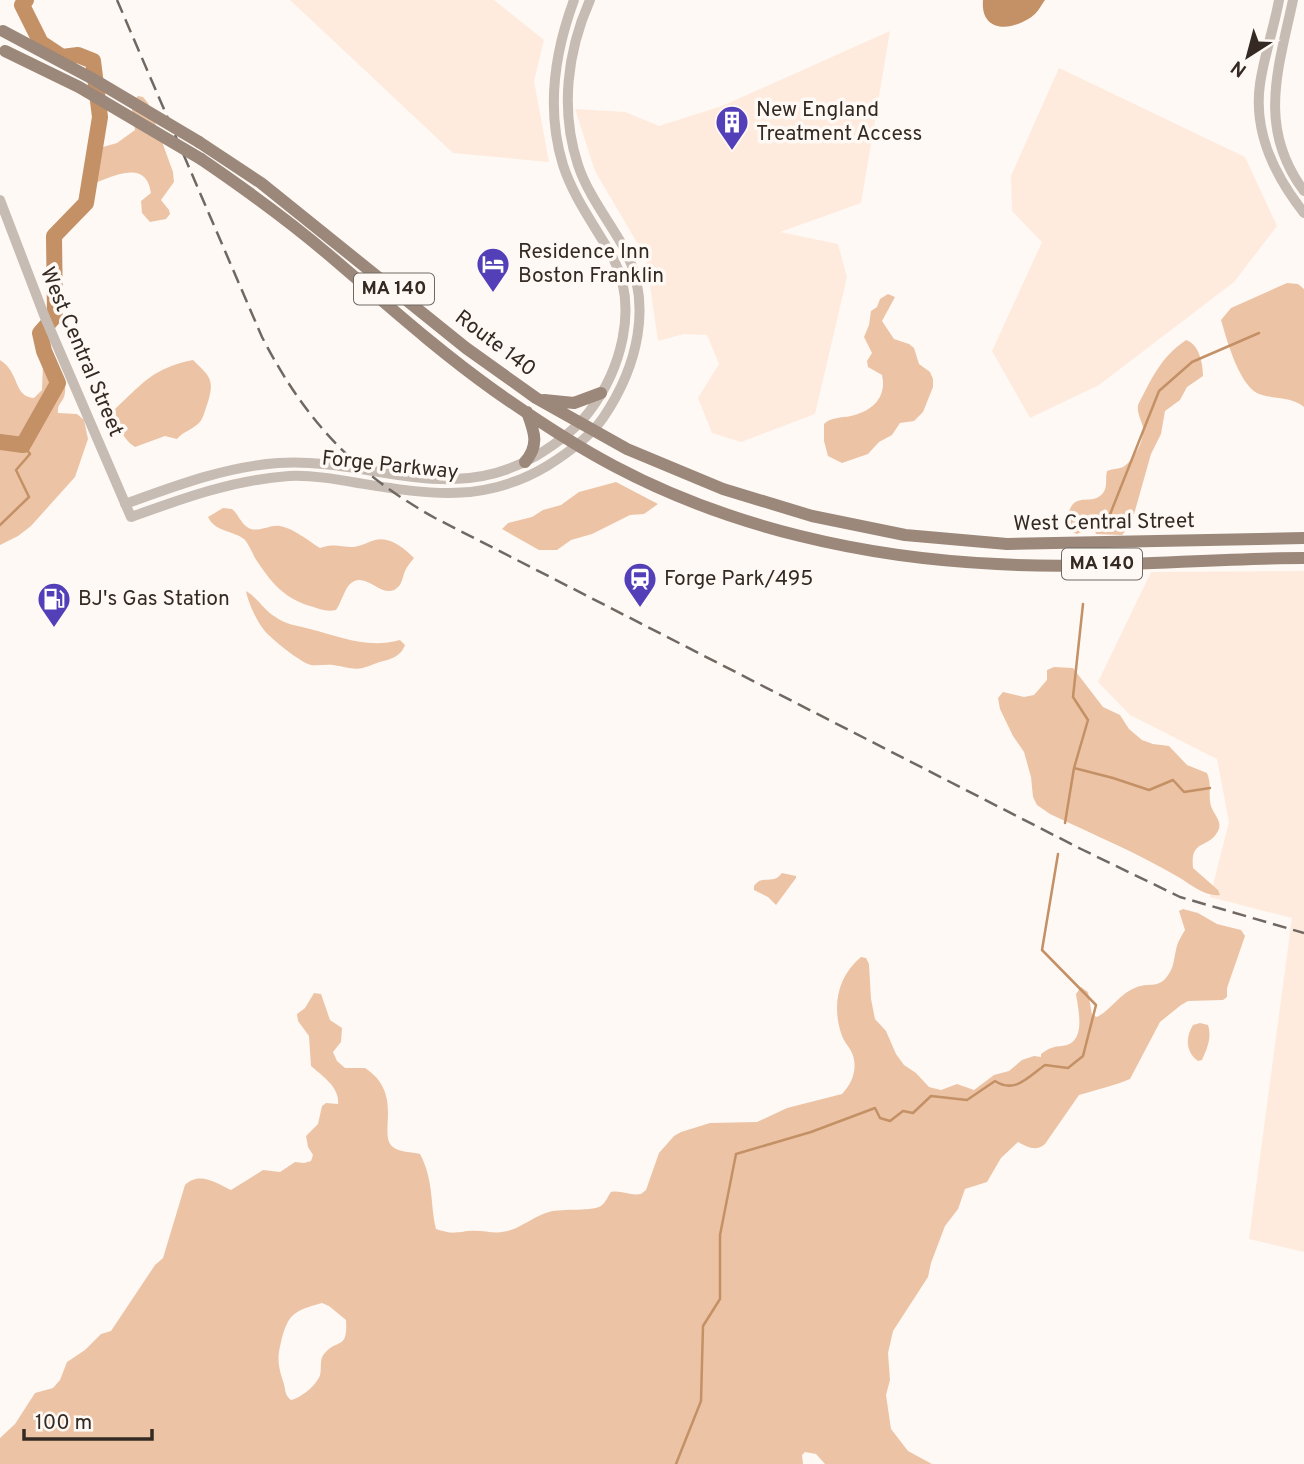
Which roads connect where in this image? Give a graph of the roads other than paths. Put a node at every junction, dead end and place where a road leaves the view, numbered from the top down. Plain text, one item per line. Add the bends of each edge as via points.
1 (574, 0) edge
2 (590, 0) edge
3 (1279, 0) edge
4 (1293, 0) edge
5 (2, 30) edge
6 (3, 49) edge
7 (1304, 191) edge
8 (0, 200) edge
9 (1304, 213) edge
10 (601, 393) junction
11 (536, 398) junction
12 (527, 412) junction
13 (579, 424) junction
14 (592, 431) junction
15 (565, 436) junction
16 (578, 444) junction
17 (525, 462) junction
18 (125, 504) junction
19 (131, 517) joint
20 (905, 535) joint
21 (1304, 538) edge
22 (901, 557) joint
23 (1304, 558) edge

1 - 10 street, Forge Parkway via 557,52 555,131 574,192 614,260 626,305 619,351
2 - 14 street, Forge Parkway via 570,60 570,136 579,168 631,263 640,309 637,341 627,371
3 - 9 street via 1260,86 1259,117 1278,178
4 - 7 street via 1273,104 1281,150
5 - 11 main road, Route 140 / MA 140, bridge via 93,79 261,183 466,348
6 - 12 main road, Route 140 / MA 140, bridge via 79,87 201,159 291,224 457,362
8 - 18 street, West Central Street
10 - 11 main road via 575,403
10 - 13 street, Forge Parkway
11 - 13 main road, Route 140 / MA 140
12 - 15 main road, Route 140 / MA 140
12 - 17 main road via 535,443
13 - 14 main road, Route 140 / MA 140
13 - 15 street, Forge Parkway
14 - 16 street, Forge Parkway
14 - 20 main road, Route 140 / MA 140 via 678,472 752,499
15 - 16 main road, Route 140 / MA 140
15 - 17 street, Forge Parkway
16 - 19 street, Forge Parkway via 524,478 486,490 440,494 292,476 215,487
16 - 22 main road, Route 140 / MA 140 via 640,479 727,514
17 - 18 street, Forge Parkway via 492,475 461,480 313,463 249,466 187,481
18 - 19 street, West Central Street
20 - 21 main road, West Central Street / MA 140 via 1007,544
22 - 23 main road, West Central Street / MA 140 via 999,565

